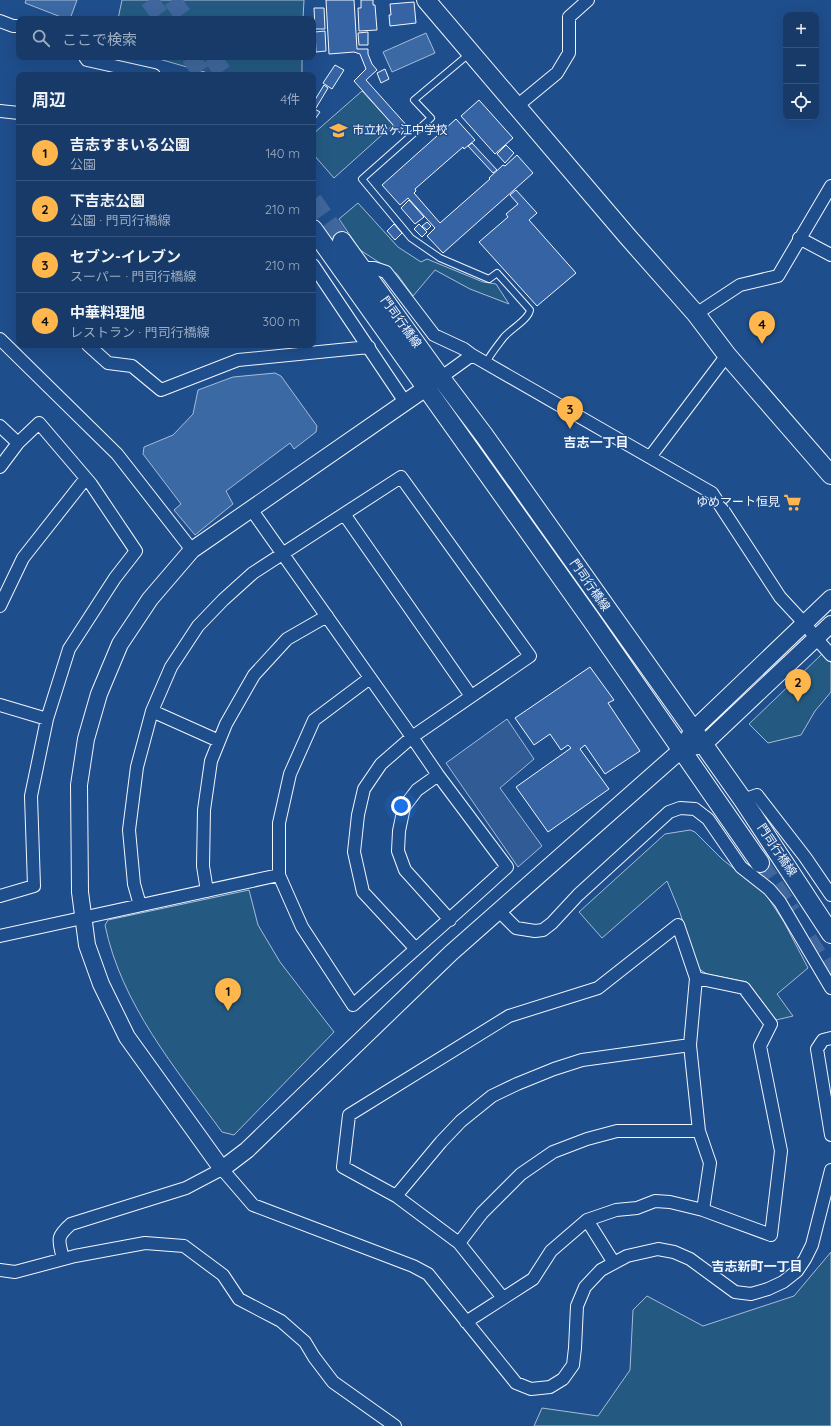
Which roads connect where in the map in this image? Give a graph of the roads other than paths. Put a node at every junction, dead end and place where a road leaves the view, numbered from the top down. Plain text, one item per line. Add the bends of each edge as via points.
1 (426, 0) edge
2 (588, 0) edge
3 (0, 21) edge
4 (16, 26) edge
5 (471, 52) junction
6 (87, 60) edge
7 (141, 72) edge
8 (517, 106) junction
9 (0, 111) edge
10 (16, 113) edge
11 (831, 186) edge
12 (316, 233) edge
13 (799, 238) junction
14 (342, 241) tunnel mouth
15 (831, 255) edge
16 (361, 268) junction
17 (316, 270) edge
18 (696, 314) junction
19 (0, 339) edge
20 (369, 347) junction
21 (92, 348) edge
22 (472, 355) junction
23 (727, 355) junction
24 (486, 363) junction
25 (441, 378) junction
26 (426, 388) junction
27 (405, 402) junction
28 (0, 426) edge
29 (18, 443) junction
30 (650, 457) junction
31 (0, 468) edge
32 (831, 475) edge
33 (86, 478) junction
34 (251, 509) junction
35 (344, 514) junction
36 (192, 550) junction
37 (283, 554) junction
38 (831, 598) edge
39 (0, 606) edge
40 (327, 616) junction
41 (805, 624) junction
42 (831, 624) edge
43 (816, 638) junction
44 (831, 655) edge
45 (370, 678) junction
46 (471, 696) junction
47 (0, 705) edge
48 (152, 711) junction
49 (46, 719) junction
50 (693, 730) junction
51 (412, 737) junction
52 (219, 741) junction
53 (703, 745) junction
54 (681, 750) junction
55 (438, 775) junction
56 (743, 800) junction
57 (760, 863) tunnel mouth
58 (279, 875) junction
59 (207, 891) junction
60 (831, 895) edge
61 (0, 896) edge
62 (140, 906) junction
63 (500, 912) junction
64 (83, 918) junction
65 (450, 920) junction
66 (831, 934) edge
67 (0, 936) edge
68 (415, 948) junction
69 (696, 978) junction
70 (831, 988) edge
71 (831, 1038) edge
72 (690, 1045) junction
73 (699, 1131) junction
74 (831, 1135) edge
75 (222, 1169) junction
76 (831, 1170) edge
77 (396, 1196) junction
78 (703, 1210) junction
79 (587, 1220) junction
80 (459, 1243) junction
81 (63, 1259) junction
82 (614, 1263) junction
83 (0, 1270) edge
84 (503, 1298) junction
85 (466, 1322) junction
86 (395, 1426) edge

1 - 5 main road
2 - 8 street via 569,17 569,53 557,73
3 - 4 street
5 - 8 main road
5 - 24 lane via 414,100 431,118 362,179 410,238 440,258 489,279 497,273 530,310 528,316 505,335
6 - 7 street
8 - 18 main road
9 - 10 street
11 - 13 street
12 - 26 main road, 門司行橋線
13 - 15 street
13 - 18 street via 778,276 740,285
14 - 16 main road, 門司行橋線
16 - 22 street via 374,268 386,272 434,335 464,348
16 - 25 main road, 門司行橋線
17 - 20 street
18 - 23 main road
19 - 36 street via 117,454
20 - 21 street via 238,360 161,390 132,366 108,362
20 - 27 street
22 - 24 street
22 - 25 street
23 - 30 street
23 - 32 main road
24 - 30 street
25 - 26 street
25 - 50 main road, 門司行橋線 via 489,441
26 - 27 street
26 - 54 main road, 門司行橋線
27 - 34 street
28 - 29 street
29 - 31 street
29 - 33 street via 39,423
30 - 41 street via 712,493 780,597
33 - 39 street via 23,558
33 - 49 street via 136,551 115,578 69,649
34 - 36 street
34 - 37 street
35 - 37 street
35 - 46 street
35 - 46 street via 401,477 530,656
36 - 64 street via 150,599 120,644 99,694 88,731 79,785 80,892
37 - 40 street
37 - 48 street via 253,573 198,626 170,667
38 - 41 street
40 - 45 street
40 - 52 street via 287,638 254,675
41 - 43 street
41 - 50 street
42 - 43 street
43 - 44 street
43 - 53 street
45 - 51 street
45 - 58 street via 314,720 290,774 279,823
46 - 51 street
47 - 49 street
48 - 52 street
48 - 62 street via 137,767 129,830 134,884
49 - 61 street via 31,796 34,886
50 - 53 main road, 門司行橋線
50 - 54 street
51 - 55 street
51 - 68 street via 381,764 364,789 354,852 364,892
52 - 59 street via 211,760 204,810 203,866
53 - 54 street
53 - 56 main road, 門司行橋線
54 - 57 main road, 門司行橋線
54 - 63 street
55 - 65 street via 417,790 404,807 398,851 405,870
55 - 65 street via 506,867
56 - 60 street via 757,795
56 - 66 main road, 門司行橋線
58 - 59 street
58 - 68 street via 302,927 353,1005
59 - 62 street
62 - 64 street
63 - 70 street via 516,928 543,930 668,812 680,808 695,809 708,819 741,867 769,889 780,902
63 - 75 street via 451,953 247,1150
64 - 67 street
64 - 75 street via 87,946 101,984 127,1037
65 - 68 street
69 - 72 street
69 - 77 street via 678,925 598,988 509,1016 349,1115 343,1167
69 - 78 street via 744,988 771,1024 760,1046 781,1151 771,1235
71 - 74 street via 823,1040 817,1048
72 - 73 street
72 - 77 street via 582,1060 523,1081 492,1096 461,1120
73 - 78 street via 710,1163
73 - 80 street via 617,1131 553,1152 521,1174 482,1212
75 - 81 street via 186,1188 72,1224 62,1232 59,1241
75 - 85 street via 253,1205 414,1266 428,1274
76 - 82 street via 812,1245 805,1259 797,1271 768,1289 752,1294 735,1292 690,1259 658,1249 626,1256
77 - 80 street
78 - 79 street via 655,1201
79 - 82 street
79 - 84 street via 551,1251 533,1279
80 - 84 street
81 - 83 street via 15,1272
81 - 86 street via 145,1243 184,1246 223,1275 239,1299 281,1321 305,1342 333,1382
82 - 85 street via 601,1270 585,1287 577,1306 573,1365 563,1379 550,1387 531,1389 516,1383
84 - 85 street

